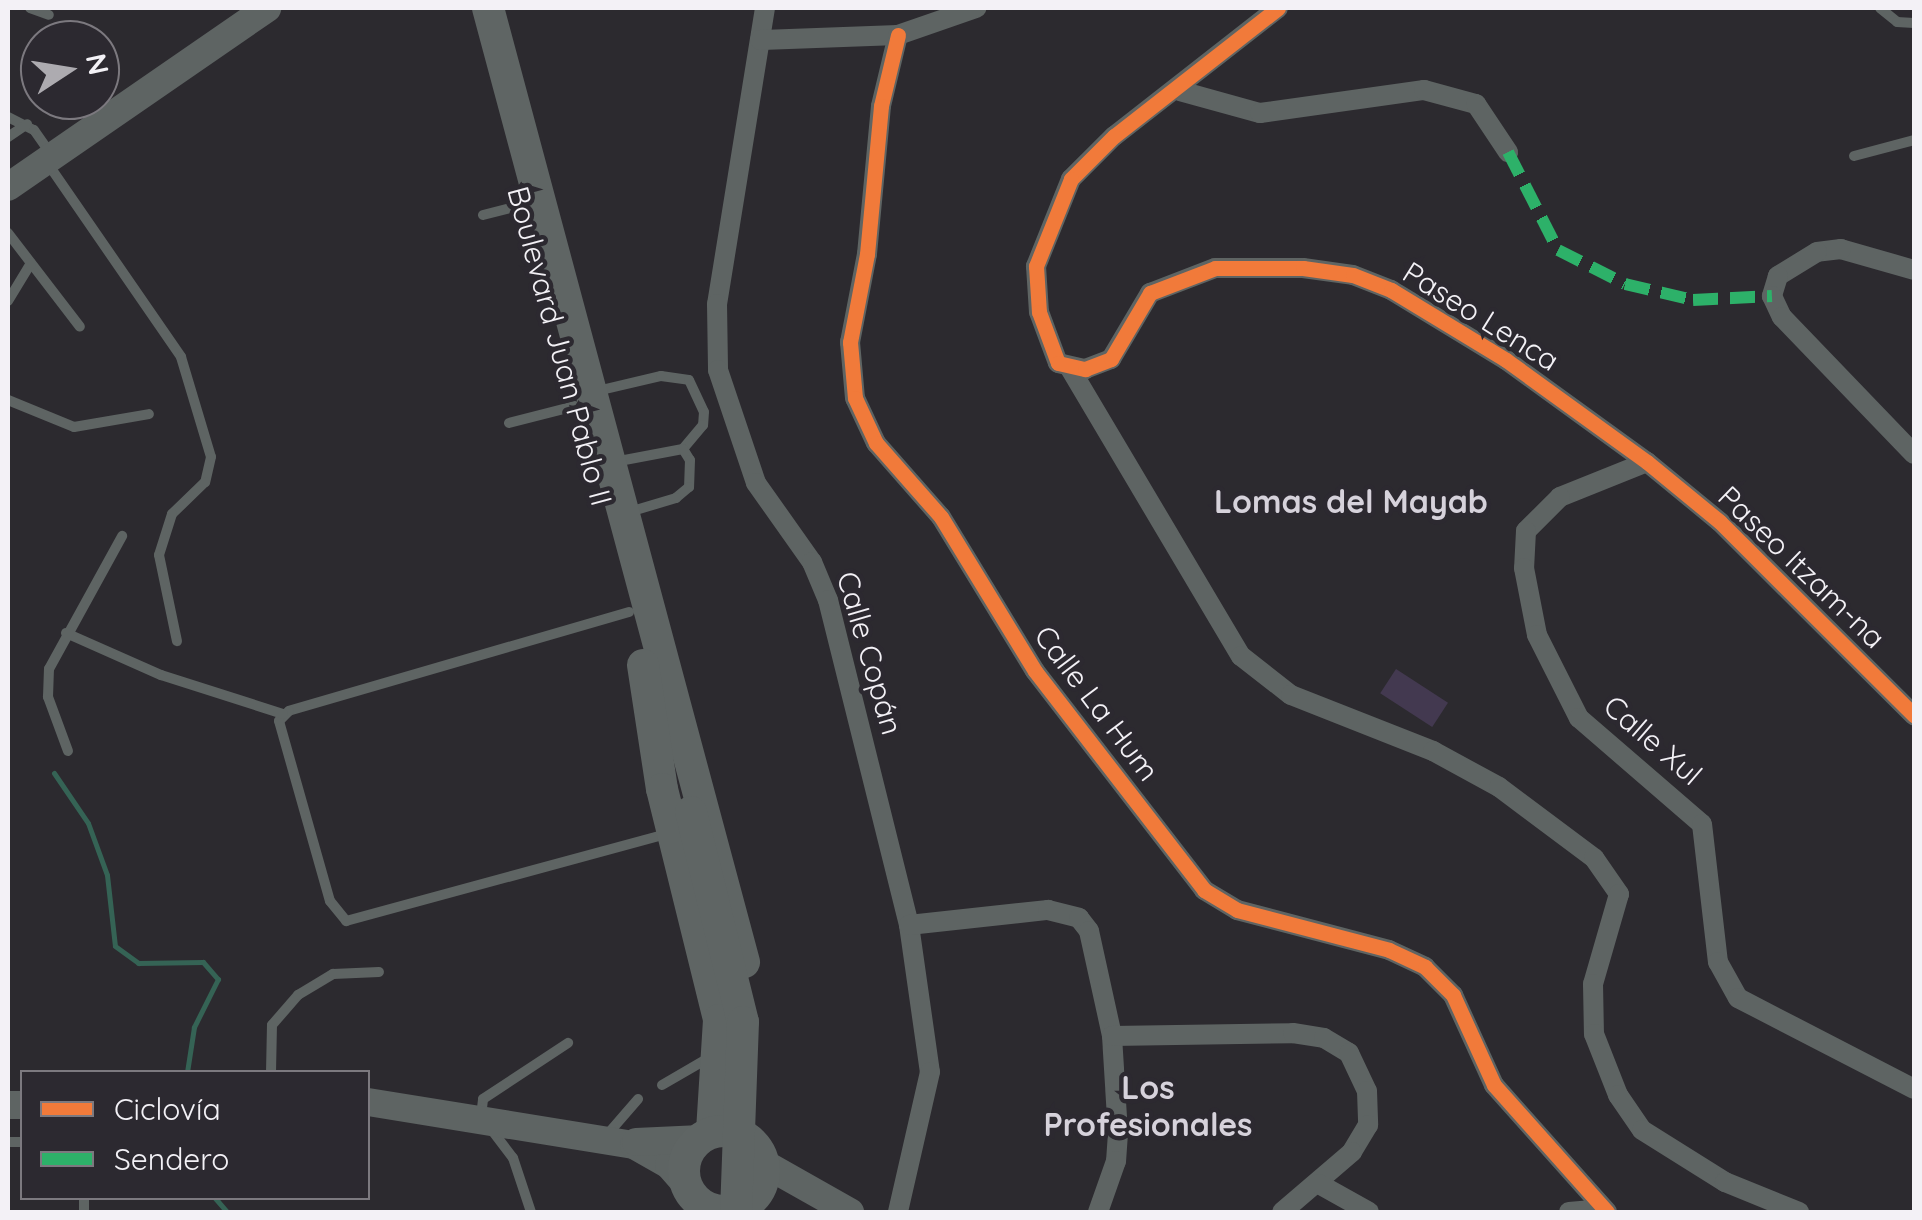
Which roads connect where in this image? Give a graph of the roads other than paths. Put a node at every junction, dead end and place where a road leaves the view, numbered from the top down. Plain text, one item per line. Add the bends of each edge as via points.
1 (30, 8) edge
2 (267, 8) edge
3 (470, 8) edge
4 (488, 8) edge
5 (766, 8) edge
6 (976, 8) edge
7 (1278, 8) edge
8 (1880, 8) edge
9 (49, 15) dead end
10 (1914, 23) edge
11 (898, 35) junction
12 (760, 40) junction
13 (1180, 90) junction
14 (8, 117) edge
15 (27, 124) junction
16 (8, 137) edge
17 (1914, 140) edge
18 (1508, 152) dead end
19 (1854, 156) dead end
20 (49, 158) junction
21 (8, 188) edge
22 (522, 205) junction
23 (483, 216) dead end
24 (8, 233) edge
25 (31, 263) junction
26 (1914, 270) edge
27 (8, 301) edge
28 (80, 327) dead end
29 (195, 353) dead end
30 (181, 357) junction
31 (1072, 370) junction
32 (583, 399) junction
33 (8, 400) edge
34 (149, 414) dead end
35 (510, 423) dead end
36 (683, 449) junction
37 (1914, 454) edge
38 (1648, 462) junction
39 (610, 463) junction
40 (623, 514) junction
41 (122, 536) dead end
42 (629, 612) junction
43 (66, 633) junction
44 (177, 641) dead end
45 (658, 684) junction
46 (283, 714) junction
47 (1914, 715) edge
48 (68, 751) dead end
49 (682, 809) junction
50 (909, 925) junction
51 (380, 972) dead end
52 (1112, 1036) junction
53 (568, 1044) dead end
54 (721, 1051) junction
55 (271, 1070) edge
56 (662, 1085) dead end
57 (1914, 1089) edge
58 (638, 1100) dead end
59 (370, 1102) edge
60 (482, 1116) junction
61 (706, 1136) junction
62 (609, 1141) junction
63 (1320, 1184) junction
64 (734, 1191) edge
65 (1606, 1211) edge
66 (531, 1212) edge
67 (822, 1212) edge
68 (850, 1212) edge
69 (898, 1212) edge
70 (1098, 1212) edge
71 (1282, 1212) edge
72 (1368, 1212) edge
73 (1568, 1212) edge
74 (1799, 1212) edge

1 - 9 lane
2 - 20 street
3 - 22 main road, Boulevard Juan Pablo II
4 - 32 main road, Boulevard Juan Pablo II
5 - 12 street, Calle Copán
6 - 11 street
7 - 13 street
8 - 10 lane via 1897,22
11 - 12 street
11 - 65 street, Calle La Hum via 881,106 867,254 850,342 855,398 876,443 941,517 1034,671 1204,890 1238,910 1389,950 1425,967 1453,996 1494,1085
12 - 50 street, Calle Copán via 718,304 718,370 756,483 812,562 828,600
13 - 18 street via 1260,113 1424,90 1476,104
13 - 31 street via 1089,158 1071,179 1040,246 1035,288 1044,334 1058,363
14 - 15 lane
15 - 16 lane
15 - 20 lane
17 - 19 lane
20 - 21 street
20 - 30 lane
22 - 23 lane
22 - 32 main road, Boulevard Juan Pablo II
24 - 25 lane
25 - 27 lane
25 - 28 lane
26 - 37 street via 1840,249 1816,252 1778,276 1772,296 1782,316
29 - 30 lane
30 - 44 lane via 213,467 172,514 159,556
31 - 38 street, Paseo Lenca via 1111,359 1150,294 1190,274 1240,265 1352,275 1391,290 1506,360
31 - 74 street via 1241,656 1291,695 1433,751 1500,787 1594,858 1619,894 1593,984 1594,1034 1618,1095 1642,1130 1725,1182
32 - 35 lane
32 - 36 lane via 662,376 689,380 703,425
32 - 39 main road, Boulevard Juan Pablo II
32 - 42 main road, Boulevard Juan Pablo II
33 - 34 lane via 74,427
36 - 39 lane
36 - 40 lane via 690,487
38 - 47 street, Paseo Itzam-na via 1720,522
38 - 57 street, Calle Xul via 1560,497 1526,530 1524,568 1537,635 1579,718 1702,824 1718,962 1738,998
39 - 40 main road, Boulevard Juan Pablo II
40 - 45 main road, Boulevard Juan Pablo II
41 - 43 lane
42 - 45 main road, Boulevard Juan Pablo II
42 - 46 lane
43 - 46 lane via 161,675
43 - 48 lane via 49,670 48,697
45 - 49 main road, Boulevard Juan Pablo II
45 - 49 main road, Boulevard Juan Pablo II
45 - 64 main road, Boulevard Juan Pablo II via 699,778 746,972
46 - 49 lane via 279,720 330,901 346,921
49 - 54 main road, Boulevard Juan Pablo II
49 - 64 main road, Boulevard Juan Pablo II, bridge via 743,1022
50 - 52 street via 1048,910 1079,918 1094,946
50 - 69 street, Calle Copán via 930,1072
51 - 55 lane via 333,974 290,1002 272,1025
52 - 63 street via 1293,1034 1338,1045 1360,1070 1368,1125
52 - 70 street via 1118,1148
53 - 60 lane via 486,1095
54 - 56 lane
54 - 61 main road, Boulevard Juan Pablo II
58 - 62 lane
59 - 60 street
60 - 62 street
60 - 66 lane via 513,1158
61 - 62 street
61 - 64 main road
61 - 64 main road, Boulevard Juan Pablo II via 686,1160
62 - 64 street
63 - 71 street
63 - 72 street
64 - 67 street
64 - 68 street
65 - 73 street

